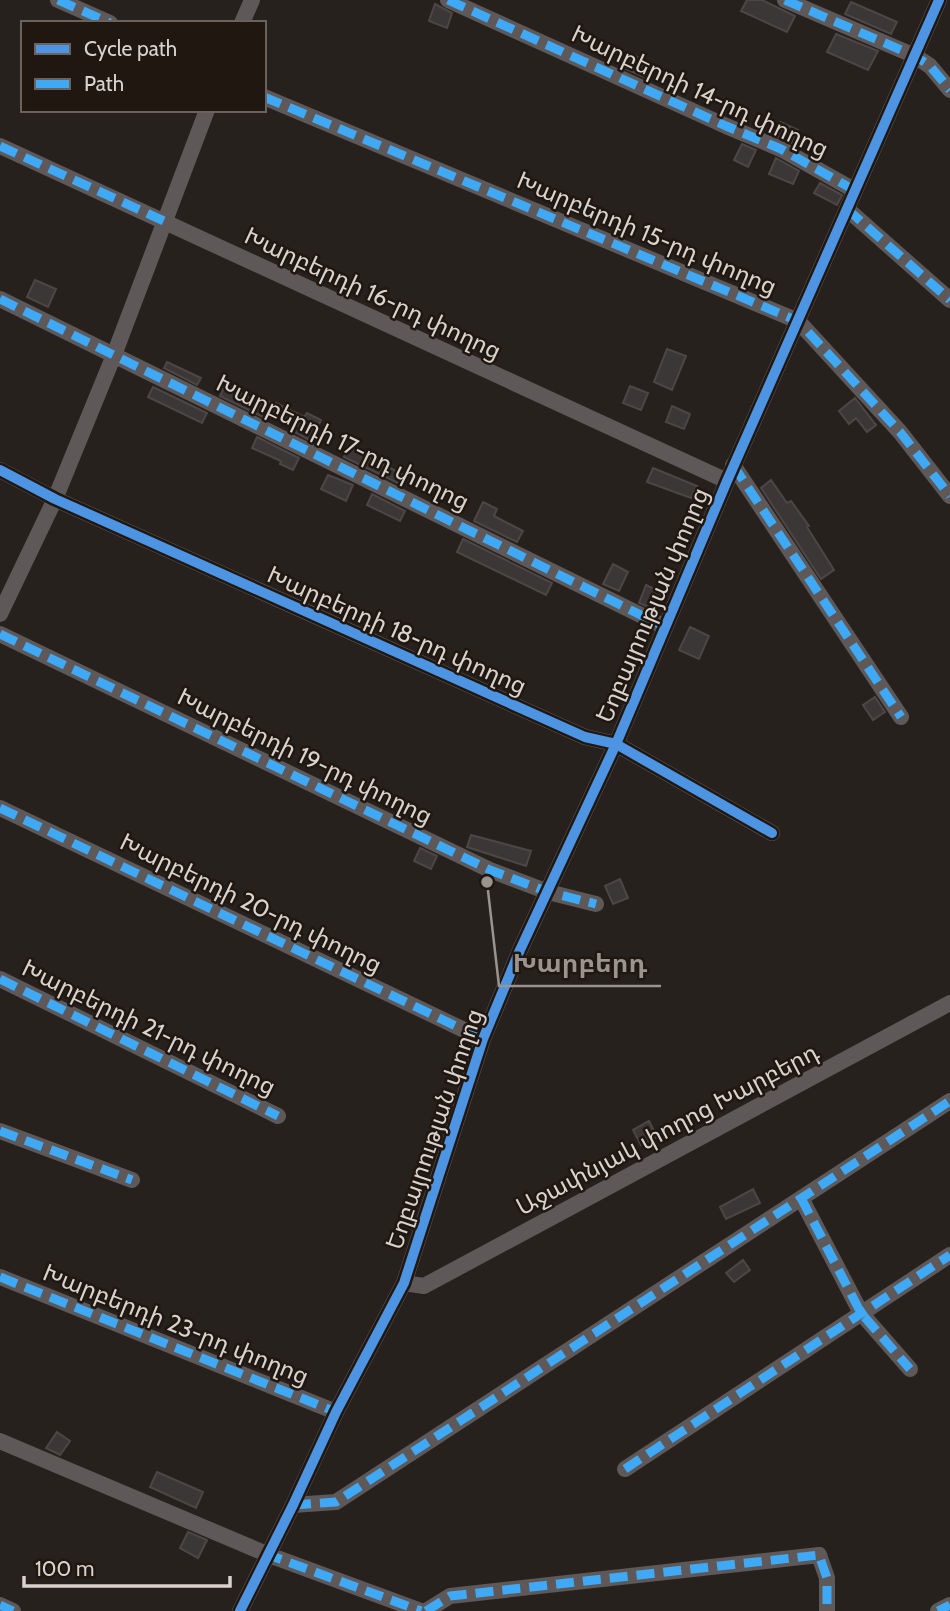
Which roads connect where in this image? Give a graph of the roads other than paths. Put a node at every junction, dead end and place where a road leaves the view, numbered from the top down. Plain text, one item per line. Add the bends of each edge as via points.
1 (58, 0) edge
2 (252, 0) edge
3 (448, 0) edge
4 (785, 0) edge
5 (939, 0) edge
6 (105, 21) edge
7 (243, 21) edge
8 (915, 56) junction
9 (950, 90) edge
10 (266, 98) edge
11 (206, 112) edge
12 (0, 146) edge
13 (855, 190) junction
14 (846, 209) junction
15 (166, 222) junction
16 (0, 299) edge
17 (950, 300) edge
18 (798, 321) junction
19 (114, 355) junction
20 (0, 470) edge
21 (730, 473) junction
22 (950, 496) edge
23 (55, 499) junction
24 (0, 614) edge
25 (664, 627) junction
26 (0, 634) edge
27 (901, 717) dead end
28 (616, 744) junction
29 (0, 808) edge
30 (772, 833) dead end
31 (548, 892) junction
32 (596, 904) dead end
33 (0, 979) edge
34 (950, 1003) edge
35 (483, 1039) junction
36 (950, 1101) edge
37 (278, 1116) dead end
38 (0, 1131) edge
39 (132, 1180) dead end
40 (801, 1198) junction
41 (950, 1255) edge
42 (0, 1277) edge
43 (404, 1283) junction
44 (861, 1312) junction
45 (910, 1369) dead end
46 (336, 1412) junction
47 (0, 1441) edge
48 (625, 1469) dead end
49 (293, 1505) junction
50 (269, 1555) junction
51 (0, 1605) edge
52 (950, 1605) edge
53 (13, 1611) edge
54 (240, 1611) edge
55 (424, 1611) edge
56 (827, 1611) edge
57 (938, 1611) edge

1 - 6 street
2 - 7 street
3 - 13 street, Խարբերդի 14-րդ փողոց via 781,149
4 - 8 street
5 - 8 street, Եղբայրության փողոց
8 - 9 street
8 - 13 street, Եղբայրության փողոց
10 - 18 street, Խարբերդի 15-րդ փողոց
11 - 15 street
12 - 15 street, Խարբերդի 16-րդ փողոց
13 - 14 street, Եղբայրության փողոց
14 - 17 street
14 - 18 street, Եղբայրության փողոց
15 - 19 street
15 - 21 street, Խարբերդի 16-րդ փողոց
16 - 19 street, Խարբերդի 17-րդ փողոց
18 - 21 street, Եղբայրության փողոց
18 - 22 street, Խարբերդի 15-րդ փողոց via 900,432
19 - 23 street
19 - 25 street, Խարբերդի 17-րդ փողոց
20 - 23 street, Խարբերդի 18-րդ փողոց
21 - 25 street, Եղբայրության փողոց
21 - 27 street
23 - 24 street
23 - 28 street, Խարբերդի 18-րդ փողոց via 585,737
25 - 28 street, Եղբայրության փողոց
26 - 31 street, Խարբերդի 19-րդ փողոց via 489,870
28 - 30 street, Խարբերդի 18-րդ փողոց
28 - 31 street, Եղբայրության փողոց
29 - 35 street, Խարբերդի 20-րդ փողոց
31 - 32 street, Խարբերդի 19-րդ փողոց
31 - 35 street, Եղբայրության փողոց
33 - 37 street, Խարբերդի 21-րդ փողոց
34 - 43 street, Աջափնյակ փողոց Խարբերդ via 424,1286
35 - 43 street, Եղբայրության փողոց
36 - 40 street
38 - 39 street
40 - 44 street
40 - 49 street via 336,1502
41 - 44 street
42 - 46 street, Խարբերդի 23-րդ փողոց
43 - 46 street, Եղբայրության փողոց
44 - 45 street
44 - 48 street
46 - 49 street, Եղբայրության փողոց
47 - 50 street
49 - 50 street, Եղբայրության փողոց
50 - 54 street, Եղբայրության փողոց
50 - 55 street
51 - 53 street
52 - 57 street
55 - 56 street via 450,1596 818,1555 827,1578

